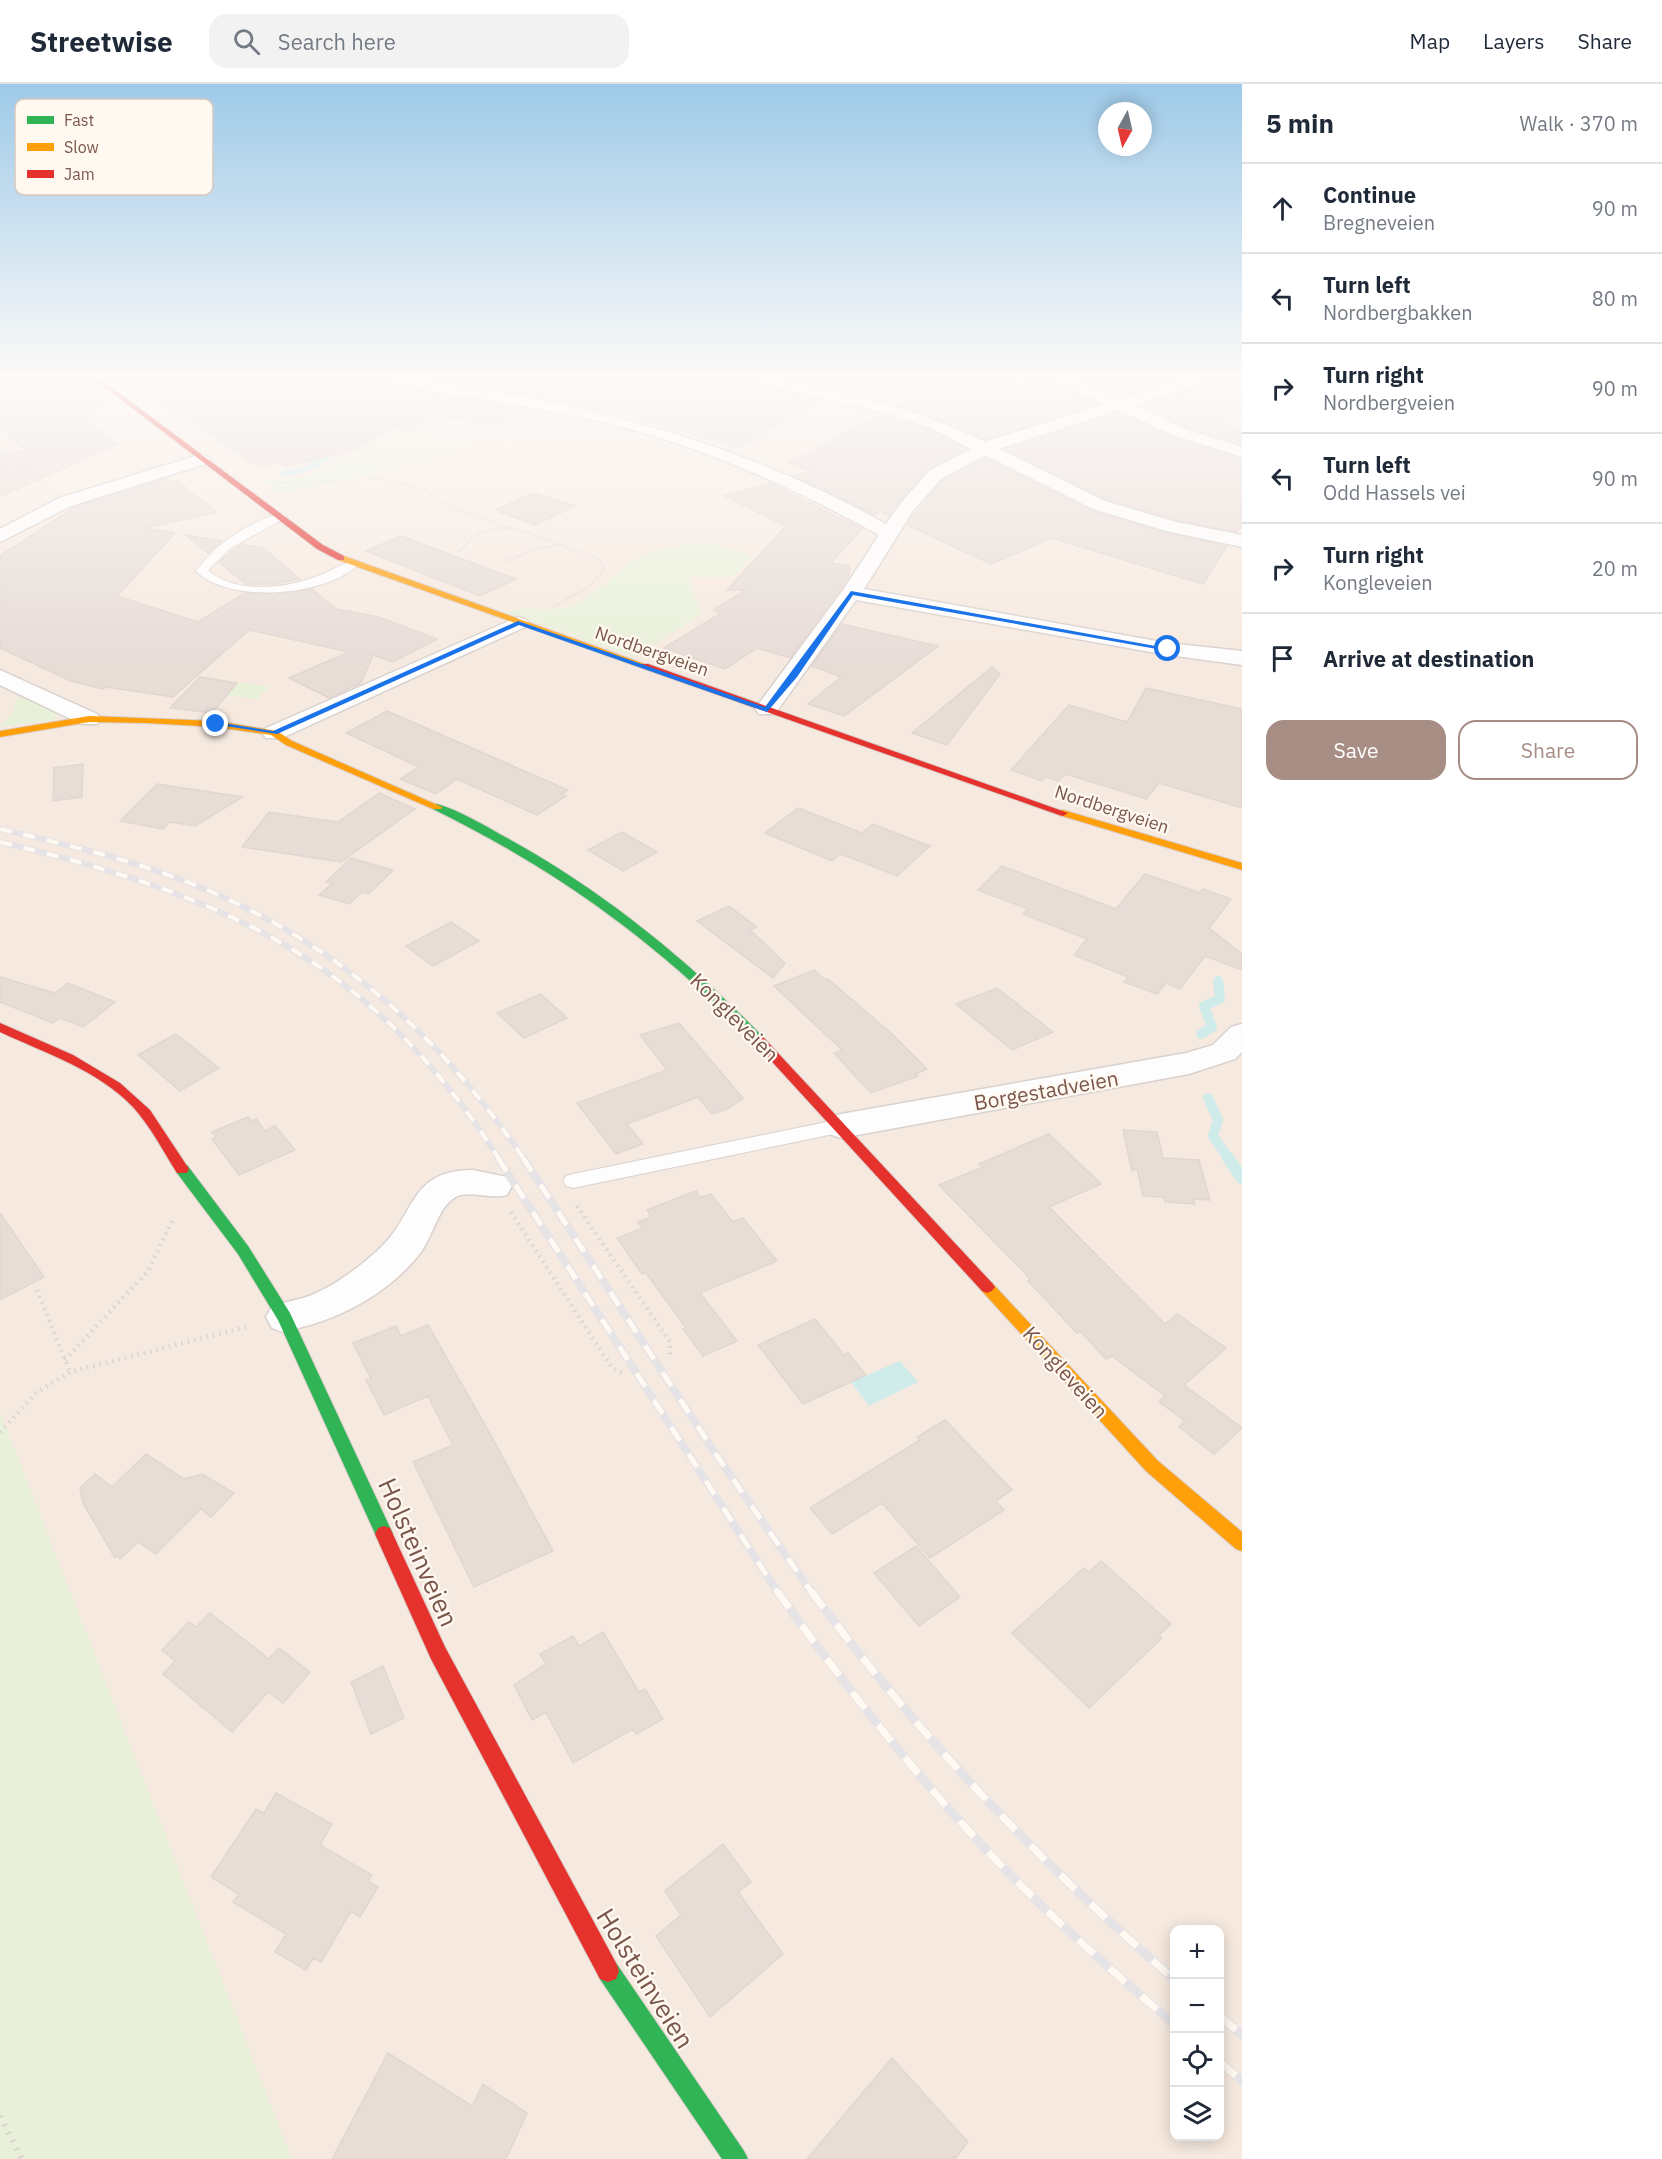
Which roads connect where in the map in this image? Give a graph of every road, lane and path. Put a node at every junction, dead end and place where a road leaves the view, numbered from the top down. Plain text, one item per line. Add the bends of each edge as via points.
1 (34, 476) edge
2 (148, 476) edge
3 (225, 476) edge
4 (781, 476) edge
5 (934, 476) edge
6 (1042, 476) edge
7 (238, 485) junction
8 (65, 502) junction
9 (281, 516) junction
10 (514, 528) junction
11 (889, 533) junction
12 (0, 536) edge
13 (1242, 541) edge
14 (560, 544) junction
15 (459, 552) dead end
16 (502, 563) dead end
17 (353, 564) junction
18 (851, 593) junction
19 (518, 623) junction
20 (1242, 658) edge
21 (0, 677) edge
22 (0, 685) edge
23 (0, 702) edge
24 (767, 710) junction
25 (89, 719) junction
26 (274, 733) junction
27 (0, 734) edge
28 (1242, 867) edge
29 (0, 1027) edge
30 (1242, 1034) edge
31 (841, 1126) junction
32 (573, 1181) joint
33 (191, 1184) junction
34 (495, 1186) joint
35 (37, 1290) dead end
36 (285, 1317) junction
37 (670, 1356) dead end
38 (65, 1359) junction
39 (70, 1372) junction
40 (624, 1374) dead end
41 (0, 1432) edge
42 (1242, 1543) edge
43 (0, 2116) edge
44 (22, 2159) edge
45 (736, 2159) edge

1 - 8 path
2 - 8 street
3 - 7 street, Nordbergveien
4 - 11 street
5 - 11 street
6 - 13 street via 1107,508
7 - 9 street, Nordbergveien
7 - 10 path via 382,479 424,490 463,512
8 - 12 street
9 - 17 street, Nordbergveien via 328,552
9 - 17 lane via 254,529 208,561 202,571 207,578 234,587 278,589 308,584
10 - 14 path
10 - 15 path via 482,529 469,537
11 - 18 street
14 - 16 path
14 - 19 path via 600,560 604,570 582,593
17 - 19 street, Nordbergveien
18 - 20 street via 1168,649
18 - 24 street
19 - 24 street, Nordbergveien
19 - 26 street
21 - 25 street, Kongleveien
22 - 23 street
24 - 28 street, Nordbergveien via 1136,837
25 - 26 street, Kongleveien via 216,724
25 - 27 street, Kongleveien
26 - 31 street, Kongleveien via 289,744 476,827 571,881 674,956 719,996
29 - 33 street, Holsteinveien via 95,1071 131,1098 150,1119
30 - 31 street, Borgestadveien via 1224,1052 1189,1063
31 - 32 lane
31 - 42 street, Kongleveien via 1152,1466
32 - 37 path via 569,1193 670,1342
33 - 36 street, Holsteinveien via 243,1250
33 - 38 path via 147,1272 125,1300 88,1332
34 - 36 street via 463,1183 437,1192 407,1244 391,1260 321,1307
34 - 40 path via 612,1368
35 - 38 path
36 - 39 path
36 - 45 street, Holsteinveien via 438,1653 614,1982
38 - 39 path
39 - 41 path via 36,1393
43 - 44 path

